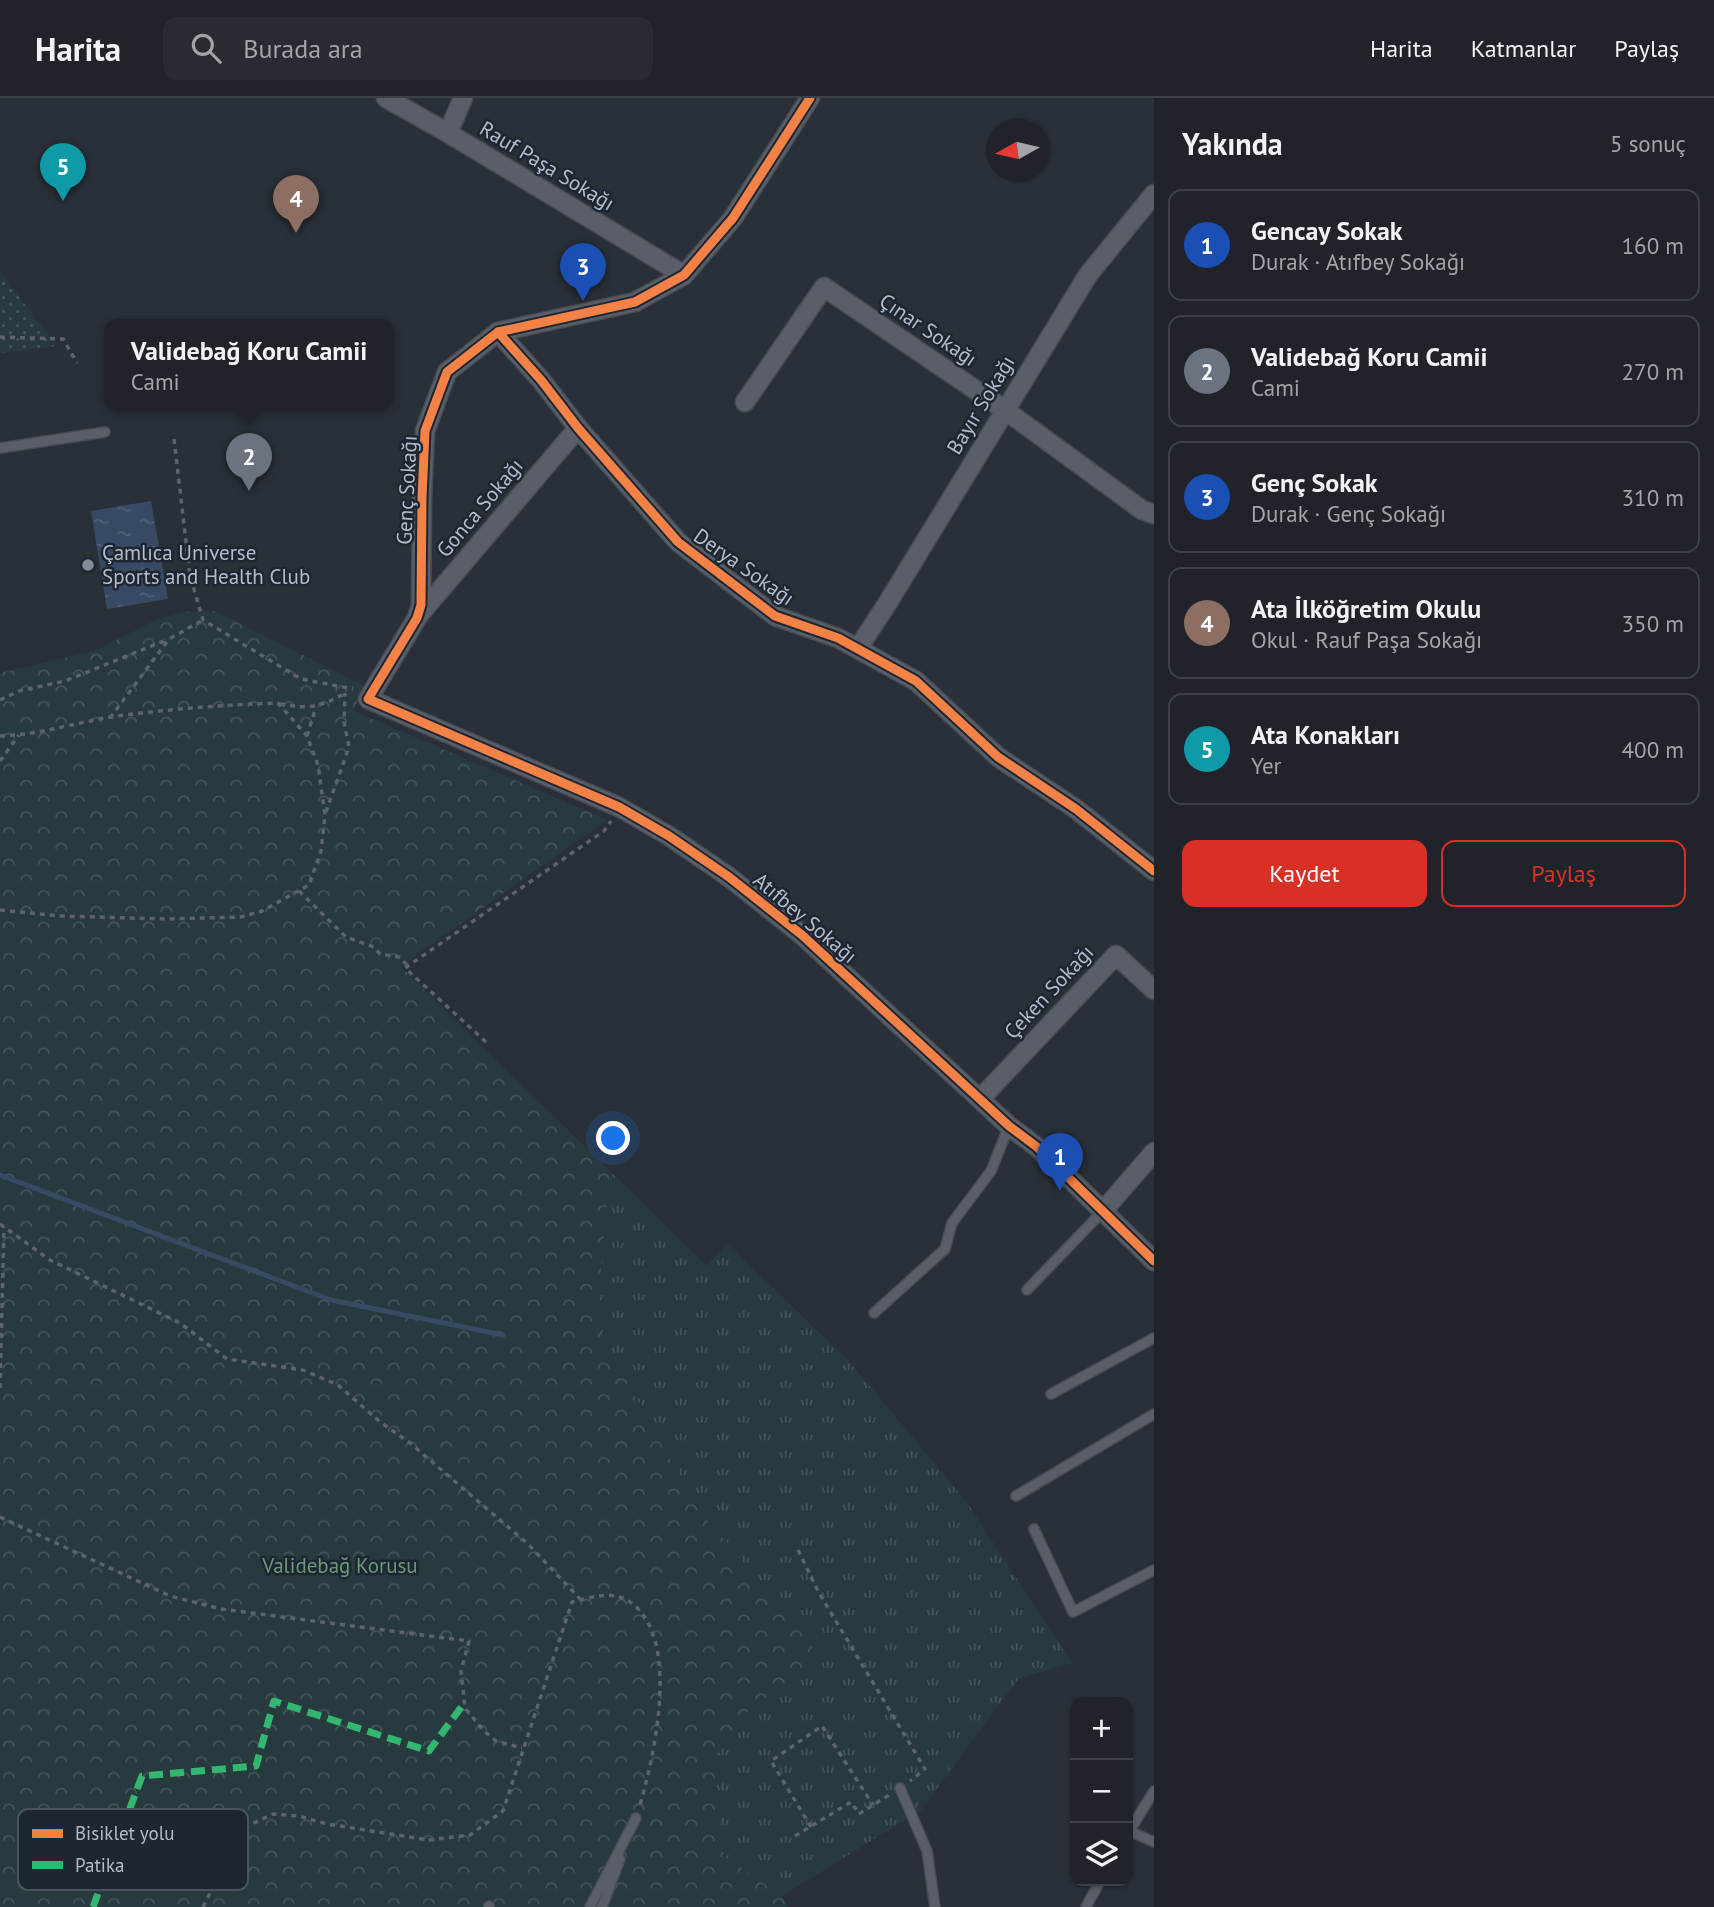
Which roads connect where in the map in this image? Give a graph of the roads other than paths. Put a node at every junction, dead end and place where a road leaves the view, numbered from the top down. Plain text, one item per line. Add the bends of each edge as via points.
1 (386, 98) edge
2 (463, 98) edge
3 (805, 100) edge
4 (448, 132) junction
5 (1154, 194) edge
6 (684, 275) junction
7 (498, 332) junction
8 (745, 402) dead end
9 (1005, 410) junction
10 (578, 428) junction
11 (105, 432) dead end
12 (0, 448) edge
13 (1154, 514) edge
14 (417, 618) junction
15 (858, 648) junction
16 (361, 694) joint
17 (1154, 871) edge
18 (1154, 990) edge
19 (981, 1098) junction
20 (1009, 1126) junction
21 (1154, 1153) edge
22 (1103, 1211) junction
23 (1154, 1261) edge
24 (1027, 1290) dead end
25 (874, 1313) dead end
26 (1154, 1338) edge
27 (1051, 1394) dead end
28 (1154, 1415) edge
29 (1016, 1496) dead end
30 (1034, 1530) dead end
31 (1154, 1570) edge
32 (900, 1788) road end
33 (1154, 1791) edge
34 (1133, 1824) edge
35 (1133, 1834) edge
36 (1154, 1842) edge
37 (1097, 1886) edge
38 (590, 1907) edge
39 (602, 1907) edge
40 (935, 1907) edge
41 (1086, 1907) edge

1 - 4 street, Rauf Paşa Sokağı
2 - 4 street
3 - 6 street, Genç Sokağı via 733,218
4 - 6 street, Rauf Paşa Sokağı
5 - 9 street, Bayır Sokağı via 1088,275
6 - 7 street, Genç Sokağı via 635,302
7 - 10 street, Derya Sokağı
7 - 14 street, Genç Sokağı via 447,372 425,431
8 - 9 street, Çınar Sokağı via 824,287
9 - 13 street, Çınar Sokağı via 1142,510
9 - 15 street, Bayır Sokağı
10 - 14 street, Gonca Sokağı
10 - 15 street, Derya Sokağı via 678,542 775,616
11 - 12 lane
14 - 16 street, Genç Sokağı
15 - 17 street, Derya Sokağı via 916,681 998,757 1076,809
16 - 19 street, Atıfbey Sokağı via 619,807 668,836 802,935
18 - 19 street, Çeken Sokağı via 1116,955
19 - 20 street, Atıfbey Sokağı
20 - 22 street, Atıfbey Sokağı
20 - 25 lane via 991,1171 952,1223 945,1249
21 - 22 street
22 - 23 street, Atıfbey Sokağı
22 - 24 lane
26 - 27 lane
28 - 29 lane
30 - 31 lane via 1073,1612
32 - 40 lane via 927,1851
33 - 34 lane
35 - 36 lane
37 - 41 lane
38 - 39 lane via 636,1818

